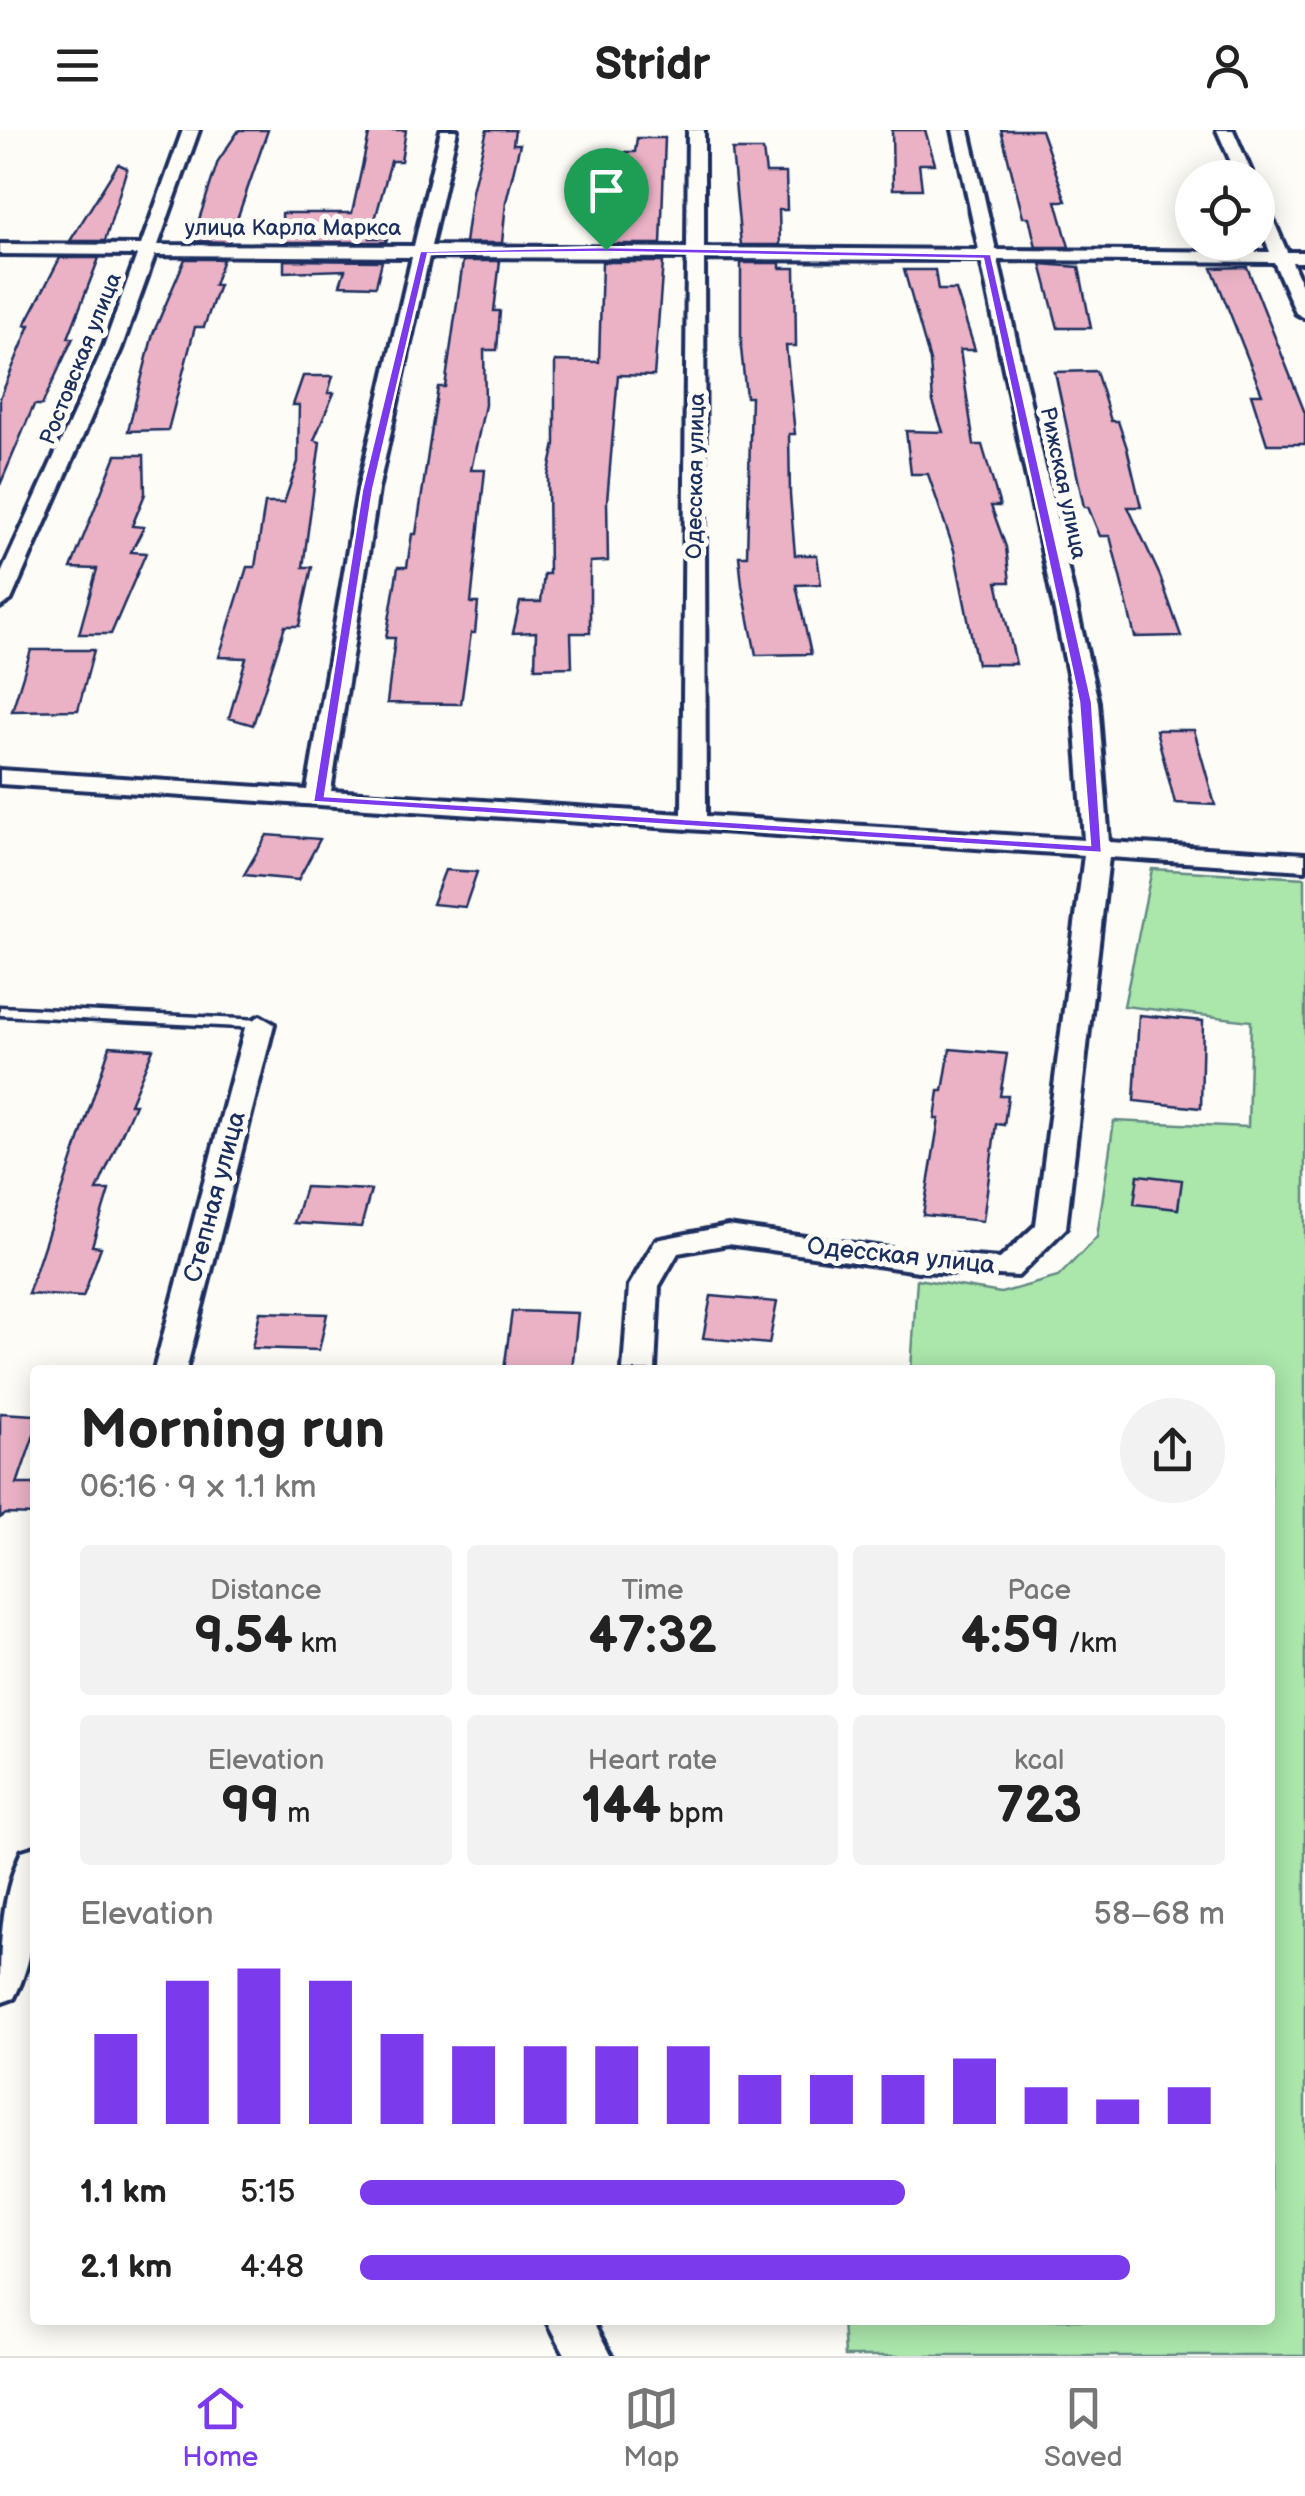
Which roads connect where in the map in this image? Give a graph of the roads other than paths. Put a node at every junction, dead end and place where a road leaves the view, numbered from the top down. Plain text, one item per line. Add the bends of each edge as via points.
1 (191, 130) edge
2 (449, 130) edge
3 (696, 130) edge
4 (961, 130) edge
5 (1226, 130) edge
6 (1238, 160) edge
7 (1275, 244) edge
8 (0, 249) edge
9 (148, 250) junction
10 (424, 251) junction
11 (699, 252) junction
12 (987, 256) junction
13 (1280, 256) junction
14 (1305, 256) edge
15 (1305, 313) edge
16 (0, 600) edge
17 (0, 777) edge
18 (318, 799) junction
19 (694, 822) junction
20 (1097, 850) junction
21 (1305, 862) edge
22 (0, 1011) edge
23 (260, 1024) joint
24 (171, 1365) edge
25 (639, 1365) edge
26 (30, 1879) edge
27 (0, 1987) edge
28 (572, 2325) edge
29 (590, 2356) edge

1 - 9 street, Ростовская улица
2 - 10 street
3 - 11 street, Одесская улица
4 - 12 street, Рижская улица
5 - 6 street
7 - 13 street
8 - 9 street, улица Карла Маркса
9 - 10 street, улица Карла Маркса
9 - 16 street, Ростовская улица via 112,349
10 - 11 street, улица Карла Маркса
10 - 18 street via 368,490
11 - 12 street, улица Карла Маркса
11 - 19 street, Одесская улица
12 - 13 street, улица Карла Маркса
12 - 20 street, Рижская улица via 1086,702
13 - 14 street, улица Карла Маркса
13 - 15 street
17 - 18 street
18 - 19 street
19 - 20 street
20 - 21 street
20 - 25 street, Одесская улица via 1051,1228 1006,1268 728,1235 667,1246 644,1286
22 - 23 lane
23 - 24 street, Степная улица
26 - 27 street
28 - 29 street

